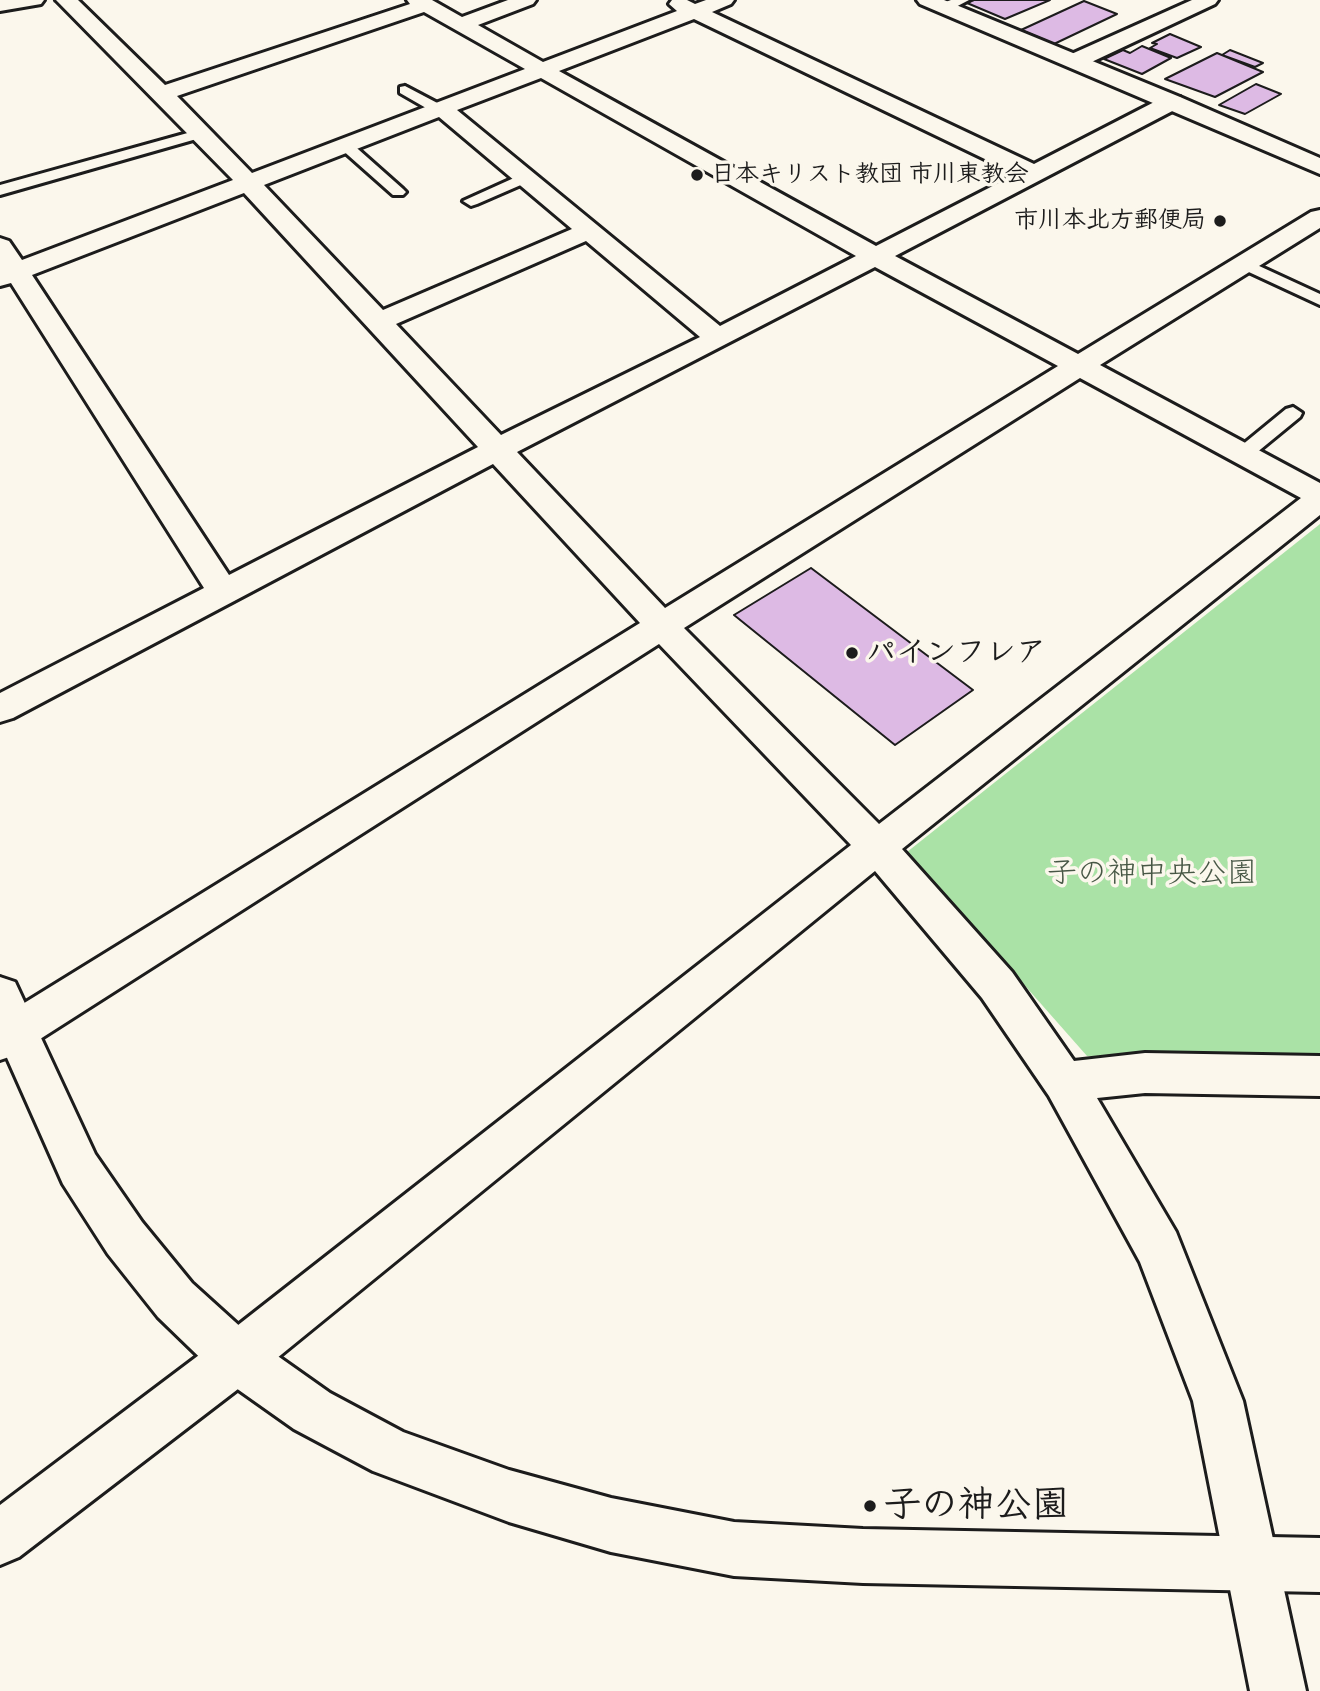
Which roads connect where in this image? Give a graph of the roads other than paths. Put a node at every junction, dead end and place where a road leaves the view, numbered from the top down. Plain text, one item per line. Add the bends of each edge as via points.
1 (34, 0) edge
2 (66, 0) edge
3 (526, 0) edge
4 (671, 0) edge
5 (724, 0) edge
6 (1208, 0) edge
7 (422, 2) edge
8 (945, 3) edge
9 (0, 5) edge
10 (694, 11) junction
11 (460, 24) junction
12 (1075, 61) junction
13 (541, 70) junction
14 (405, 90) dead end
15 (163, 93) junction
16 (1172, 102) junction
17 (440, 109) junction
18 (202, 133) junction
19 (345, 145) junction
20 (1320, 167) edge
21 (1033, 173) junction
22 (525, 178) junction
23 (248, 182) junction
24 (0, 190) edge
25 (398, 191) dead end
26 (471, 201) dead end
27 (1320, 217) edge
28 (589, 232) junction
29 (0, 246) edge
30 (875, 256) junction
31 (1244, 264) junction
32 (8, 274) edge
33 (1320, 300) edge
34 (379, 322) junction
35 (718, 338) junction
36 (1078, 365) junction
37 (1293, 413) dead end
38 (498, 449) junction
39 (1242, 454) junction
40 (1320, 497) edge
41 (223, 592) junction
42 (661, 625) junction
43 (0, 709) edge
44 (877, 847) junction
45 (5, 1023) edge
46 (1320, 1076) edge
47 (1064, 1082) junction
48 (237, 1358) junction
49 (0, 1538) edge
50 (1253, 1563) junction
51 (1320, 1565) edge
52 (1278, 1691) edge

1 - 9 street
2 - 15 street
3 - 11 street
4 - 10 street
5 - 10 street
6 - 12 street
7 - 11 street
7 - 15 street
8 - 12 street
10 - 13 street
10 - 21 street
11 - 13 street
12 - 16 street
13 - 17 street
13 - 30 street
14 - 17 lane
15 - 18 street
16 - 20 street
16 - 21 street
17 - 19 street
17 - 22 street
18 - 23 street
18 - 24 lane
19 - 23 street
19 - 25 lane
21 - 30 street
22 - 26 lane
22 - 28 street
23 - 32 street
23 - 34 street
27 - 31 street
28 - 34 street
28 - 35 street
29 - 32 street
30 - 35 street
30 - 36 street
31 - 33 lane
31 - 36 street
32 - 41 street
34 - 38 street
35 - 38 street
36 - 39 street
36 - 42 street
37 - 39 lane
38 - 41 street
38 - 42 street
39 - 40 street
40 - 44 street
41 - 43 street
42 - 44 street
42 - 45 street
44 - 47 street via 998,985
44 - 48 street
45 - 48 street via 79,1169 125,1238 175,1300
46 - 47 street via 1146,1073
47 - 50 street via 1164,1262 1218,1401
48 - 49 street
48 - 50 street via 312,1411 391,1453 509,1496 611,1525 734,1549
50 - 51 street
50 - 52 street

